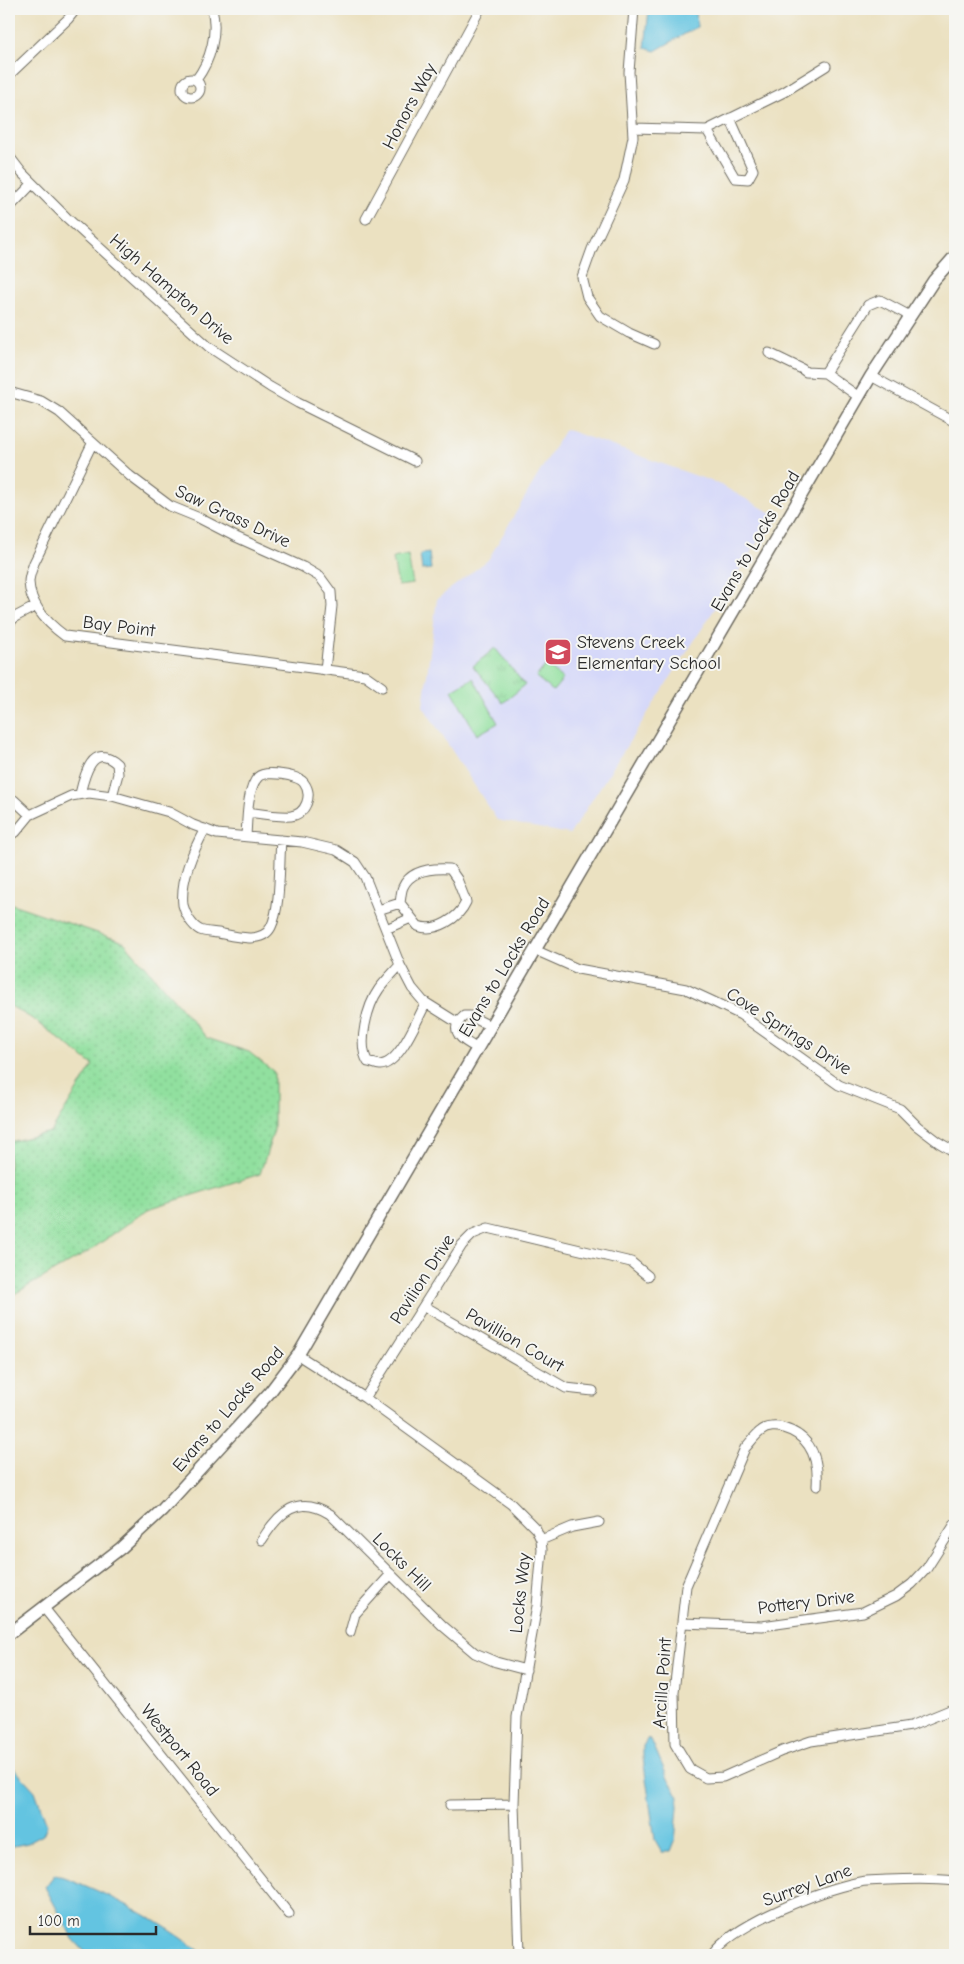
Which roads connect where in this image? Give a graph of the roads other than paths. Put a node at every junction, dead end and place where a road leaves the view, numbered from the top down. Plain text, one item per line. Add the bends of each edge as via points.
1 (76, 9) edge
2 (212, 9) edge
3 (480, 9) edge
4 (634, 9) edge
5 (826, 66) dead end
6 (9, 75) edge
7 (196, 80) dead end
8 (730, 118) junction
9 (632, 128) junction
10 (707, 130) junction
11 (9, 156) edge
12 (32, 184) junction
13 (9, 208) edge
14 (366, 219) dead end
15 (955, 256) edge
16 (910, 316) junction
17 (654, 344) dead end
18 (768, 353) dead end
19 (825, 373) junction
20 (871, 376) junction
21 (9, 392) edge
22 (859, 397) junction
23 (955, 422) edge
24 (92, 444) junction
25 (415, 461) dead end
26 (36, 606) junction
27 (9, 624) edge
28 (325, 670) junction
29 (382, 688) dead end
30 (80, 794) junction
31 (112, 796) junction
32 (9, 798) edge
33 (248, 812) junction
34 (30, 815) junction
35 (205, 829) junction
36 (9, 835) edge
37 (246, 837) junction
38 (281, 840) junction
39 (400, 903) junction
40 (378, 910) junction
41 (412, 918) junction
42 (386, 929) junction
43 (535, 950) junction
44 (400, 965) junction
45 (426, 1003) junction
46 (458, 1023) junction
47 (490, 1026) junction
48 (477, 1048) junction
49 (955, 1152) edge
50 (648, 1276) dead end
51 (424, 1306) junction
52 (298, 1355) junction
53 (593, 1391) dead end
54 (365, 1398) junction
55 (816, 1486) dead end
56 (600, 1522) dead end
57 (955, 1524) edge
58 (262, 1540) dead end
59 (541, 1540) junction
60 (391, 1574) junction
61 (44, 1608) junction
62 (682, 1623) junction
63 (350, 1632) dead end
64 (9, 1634) edge
65 (526, 1670) junction
66 (955, 1708) edge
67 (450, 1804) dead end
68 (514, 1804) junction
69 (955, 1881) edge
70 (289, 1914) dead end
71 (519, 1955) edge
72 (712, 1955) edge

1 - 6 street
2 - 7 street via 216,23 213,42 204,69
3 - 14 street, Honors Way
4 - 9 street via 629,72
5 - 8 street via 784,92
8 - 10 street
8 - 10 street via 753,170 748,179 735,178
9 - 10 street
9 - 17 street via 624,180 582,277 587,297 600,316
11 - 12 street, High Hampton Drive
12 - 13 street
12 - 25 street, High Hampton Drive via 209,347 298,403
15 - 16 street, Evans to Locks Road
16 - 19 street via 880,300 868,305
16 - 20 street, Evans to Locks Road
18 - 19 street via 806,372
19 - 22 street
20 - 22 street, Evans to Locks Road
20 - 23 street
21 - 24 street, Saw Grass Drive via 59,412
22 - 43 street, Evans to Locks Road
24 - 26 street, Bay Point via 34,563 29,581
24 - 28 street, Saw Grass Drive via 170,506 320,577 331,592 332,606
26 - 27 street
26 - 28 street, Bay Point via 65,636
28 - 29 street, Bay Point via 365,675
30 - 31 street via 89,792
30 - 31 street via 91,762 105,758 117,764 118,774
30 - 34 street
31 - 35 street via 169,812
32 - 34 street
33 - 33 street via 251,786 258,776 266,772 299,778 305,783 308,793 306,806 301,812 291,816
33 - 37 street
34 - 36 street via 16,832
35 - 37 street via 217,834
35 - 38 street via 193,852 183,906 194,926 236,937 251,938 271,928 276,908
37 - 38 street
38 - 40 street via 336,850 355,862
39 - 40 street
39 - 41 street
39 - 41 street via 403,887 410,877 424,870 450,869 463,892 466,902 463,909 445,923 431,928 418,926
40 - 42 street
41 - 42 street
42 - 44 street
43 - 47 street, Evans to Locks Road
43 - 49 street, Cove Springs Drive via 578,969 686,989 712,1001 741,1015 838,1085 900,1108 917,1126
44 - 45 street via 412,988
44 - 45 street via 378,991 370,1009 363,1039 363,1054 368,1062 380,1065 398,1055
45 - 46 street
46 - 47 street via 464,1016 470,1016
46 - 48 street via 458,1034
47 - 48 street, Evans to Locks Road
48 - 52 street, Evans to Locks Road
50 - 51 street, Pavilion Drive via 631,1262 488,1228 473,1234 462,1245
51 - 53 street, Pavillion Court via 566,1388
51 - 54 street, Pavilion Drive
52 - 54 street, Locks Way
52 - 61 street, Evans to Locks Road via 270,1392 162,1510
54 - 59 street, Locks Way via 511,1504 536,1529
55 - 62 street, Arcilla Point via 818,1470 809,1445 797,1432 777,1426 762,1430 745,1448 686,1586
56 - 59 street via 572,1527
57 - 62 street, Pottery Drive via 927,1568 912,1584 863,1612 762,1626
58 - 60 street, Locks Hill via 280,1515 295,1507 319,1507
59 - 65 street, Locks Way via 537,1606
60 - 63 street via 355,1614
60 - 65 street, Locks Hill via 475,1653
61 - 64 street, Evans to Locks Road
61 - 70 street, Westport Road
62 - 66 street, Arcilla Point via 674,1692 675,1744 690,1769 706,1778 723,1777 782,1750 811,1741 911,1726
65 - 68 street, Locks Way via 517,1716
67 - 68 street
68 - 71 street, Locks Way
69 - 72 street, Surrey Lane via 933,1878 862,1881 761,1918 733,1935

